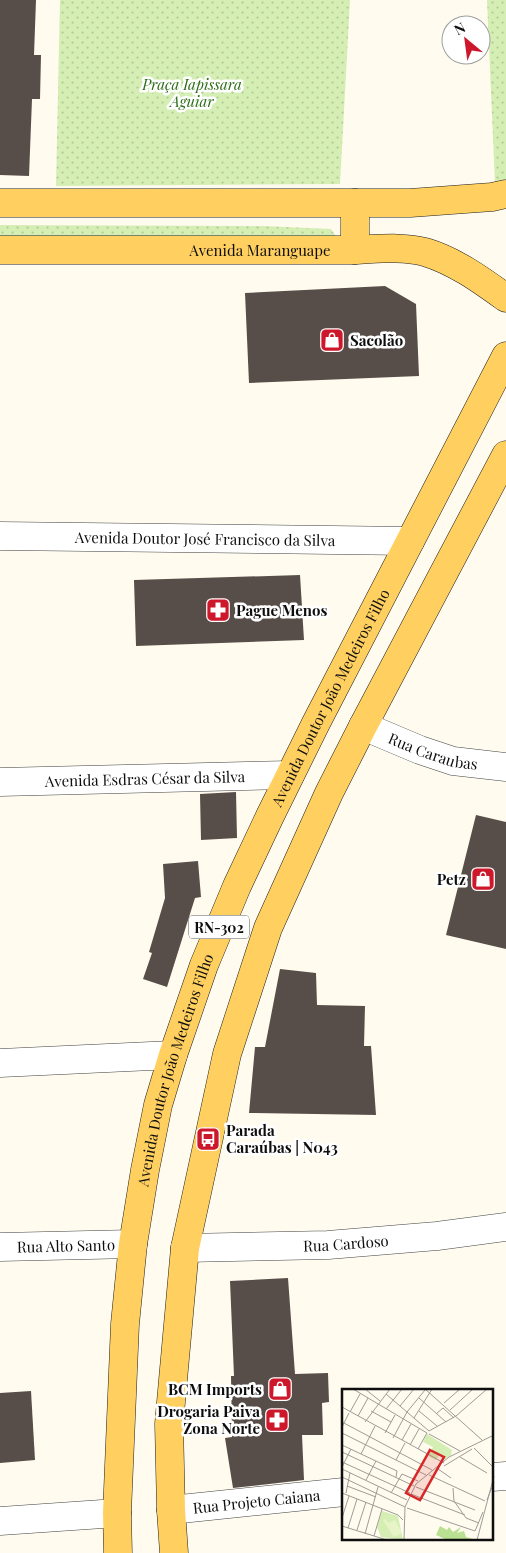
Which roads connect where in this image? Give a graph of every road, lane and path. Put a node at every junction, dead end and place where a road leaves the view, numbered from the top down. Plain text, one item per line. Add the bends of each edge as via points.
1 (506, 194) edge
2 (0, 203) edge
3 (355, 203) junction
4 (0, 250) edge
5 (355, 250) junction
6 (506, 298) edge
7 (506, 356) edge
8 (506, 455) edge
9 (0, 536) edge
10 (410, 541) junction
11 (363, 726) junction
12 (506, 767) edge
13 (290, 774) junction
14 (0, 782) edge
15 (173, 1055) junction
16 (0, 1063) edge
17 (506, 1227) edge
18 (133, 1244) junction
19 (0, 1247) edge
20 (185, 1248) junction
21 (342, 1492) edge
22 (171, 1510) junction
23 (117, 1513) junction
24 (0, 1521) edge
25 (118, 1553) edge
26 (174, 1553) edge

1 - 3 main road via 410,203
2 - 3 main road
3 - 5 main road
4 - 5 main road, Avenida Maranguape
5 - 6 main road, Avenida Maranguape via 393,248 424,252 474,274
7 - 10 main road, Avenida Doutor João Medeiros Filho / RN-302
8 - 11 main road, RN-302
9 - 10 street, Avenida Doutor José Francisco da Silva
10 - 13 main road, Avenida Doutor João Medeiros Filho / RN-302
11 - 12 street, Rua Caraubas via 453,761
11 - 20 main road, RN-302 via 268,928 226,1054
13 - 14 street, Avenida Esdras César da Silva
13 - 15 main road, Avenida Doutor João Medeiros Filho / RN-302 via 204,965
15 - 16 street
15 - 18 main road, Avenida Doutor João Medeiros Filho / RN-302 via 156,1114
17 - 20 street, Rua Cardoso via 328,1244
18 - 19 street, Rua Alto Santo
18 - 23 main road, Avenida Doutor João Medeiros Filho / RN-302 via 124,1324
20 - 22 main road, RN-302 via 169,1424
21 - 22 street, Rua Projeto Caiana
22 - 26 main road, RN-302
23 - 24 street
23 - 25 main road, Avenida Doutor João Medeiros Filho / RN-302

